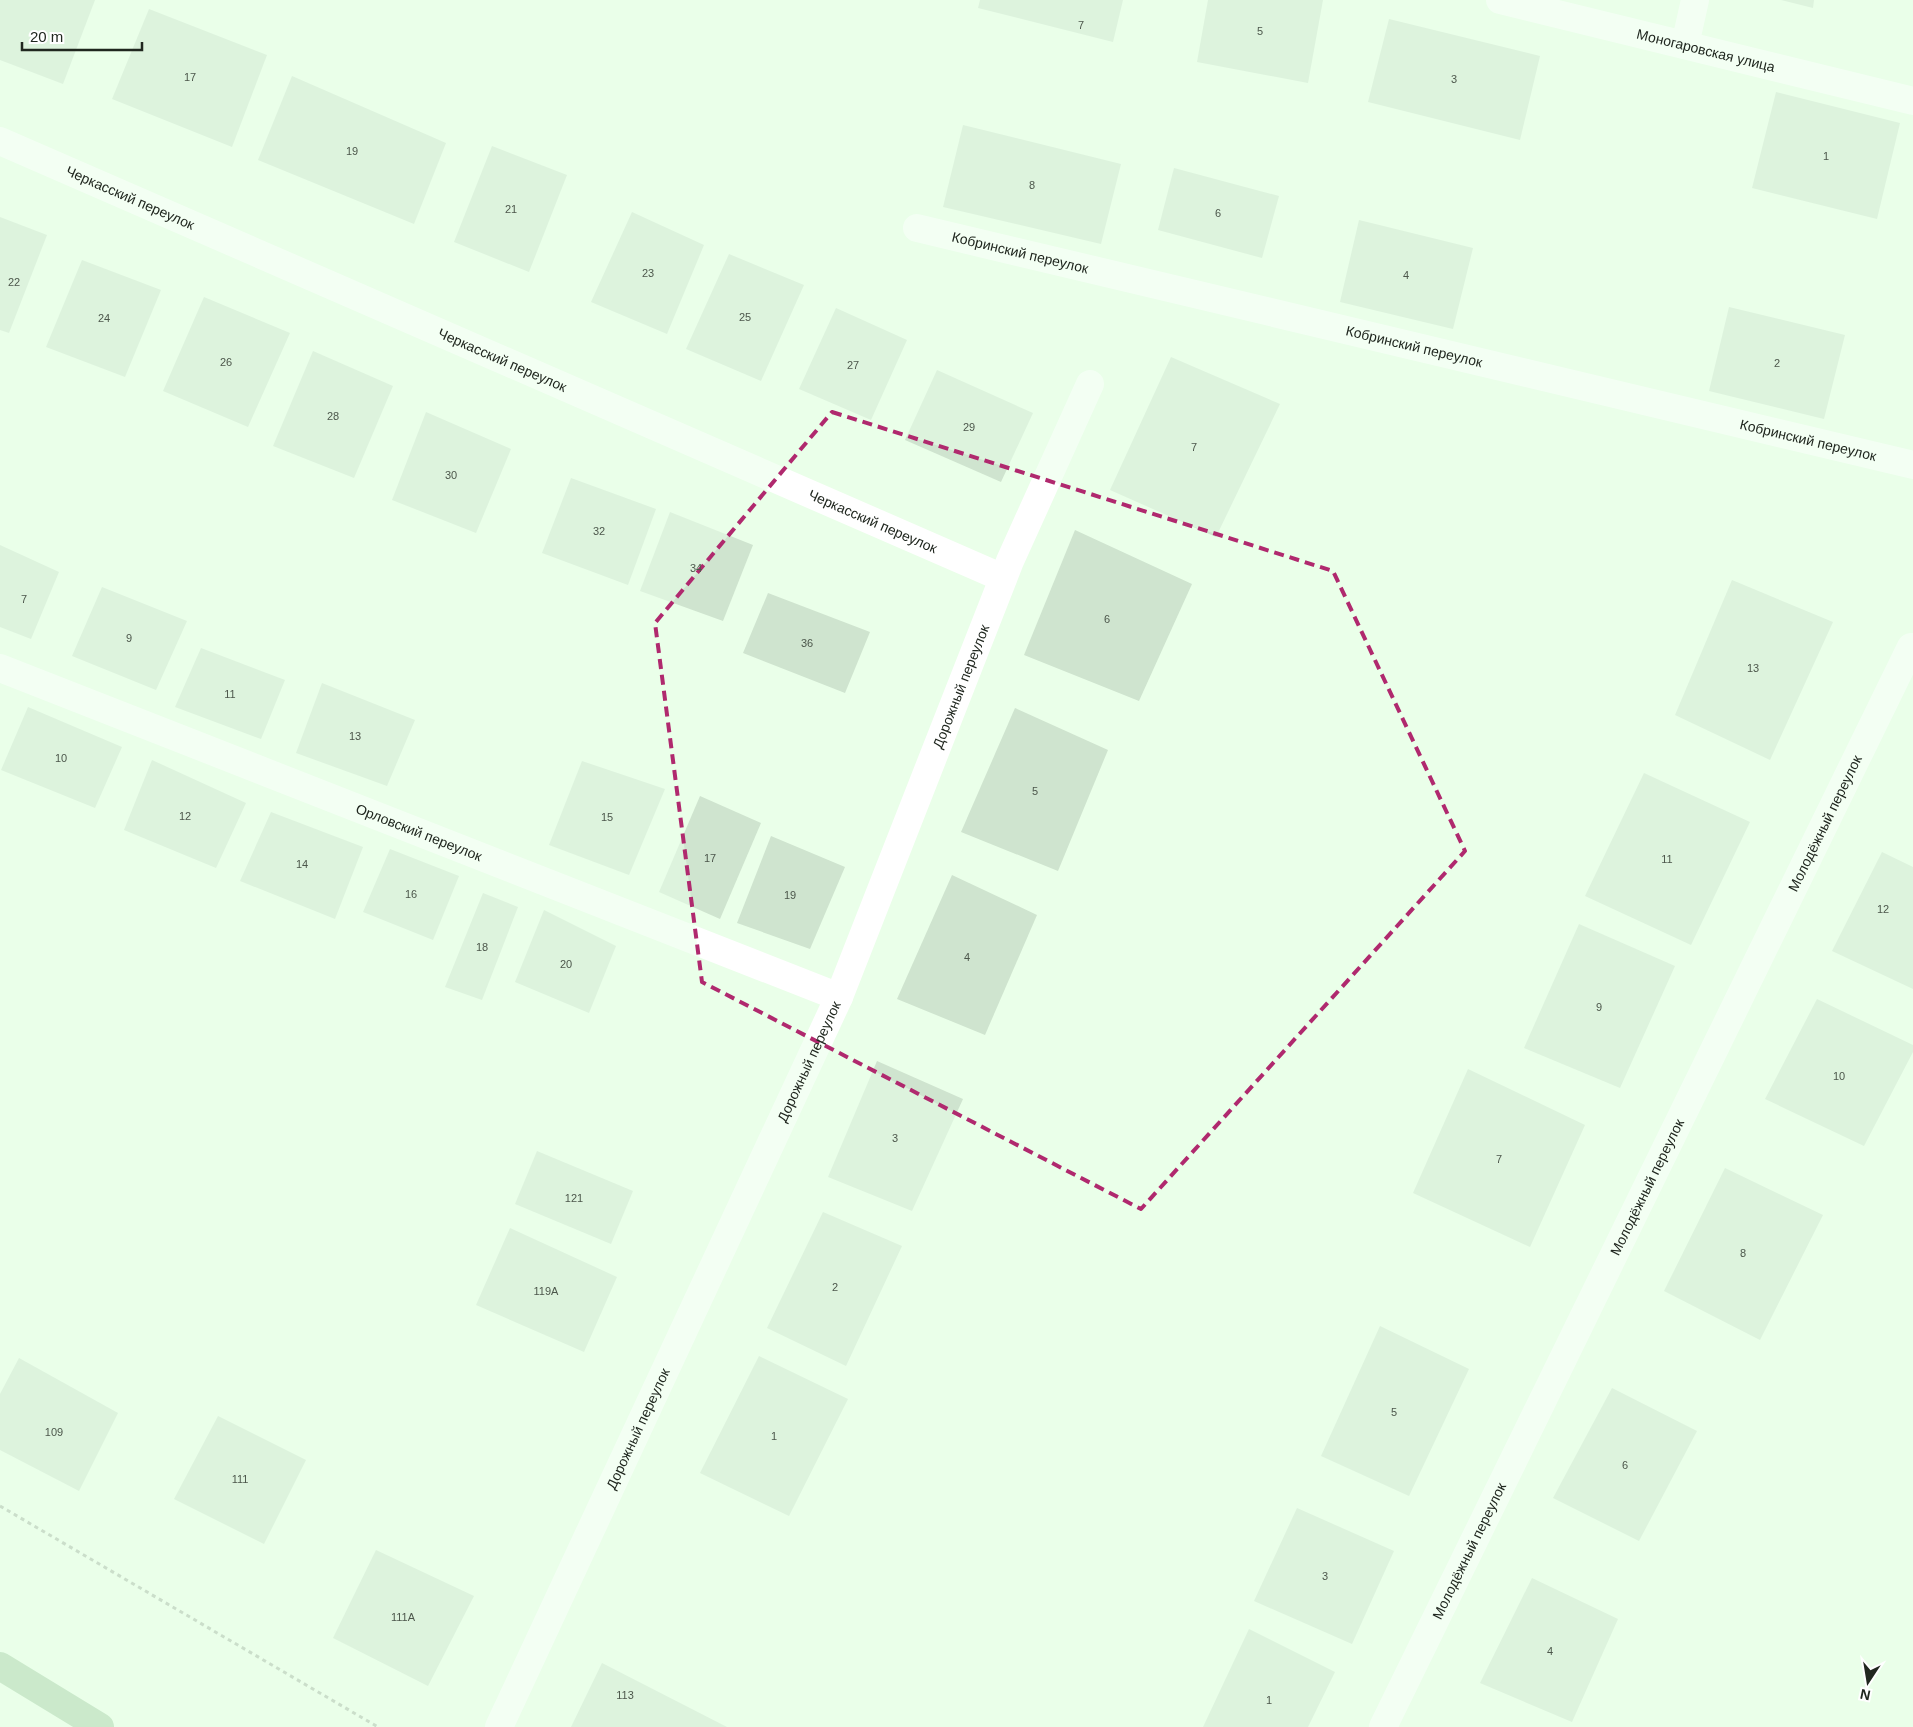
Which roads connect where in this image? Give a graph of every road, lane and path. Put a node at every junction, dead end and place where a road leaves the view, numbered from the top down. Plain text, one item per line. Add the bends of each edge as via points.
1 (1500, 0) edge
2 (1695, 0) edge
3 (1685, 45) junction
4 (1913, 101) edge
5 (0, 141) edge
6 (917, 228) dead end
7 (1090, 384) dead end
8 (1913, 465) edge
9 (1003, 578) junction
10 (1910, 647) dead end
11 (0, 668) edge
12 (839, 997) junction
13 (0, 1506) edge
14 (0, 1666) edge
15 (100, 1727) edge
16 (378, 1727) edge
17 (499, 1727) edge
18 (1383, 1727) edge

1 - 3 street, Моногаровская улица
2 - 3 street
3 - 4 street, Моногаровская улица
5 - 9 street, Черкасский переулок
6 - 8 street, Кобринский переулок
7 - 9 street, Дорожный переулок
9 - 12 street, Дорожный переулок
10 - 18 street, Молодёжный переулок
11 - 12 street, Орловский переулок
12 - 17 street, Дорожный переулок
13 - 16 path
14 - 15 main road

